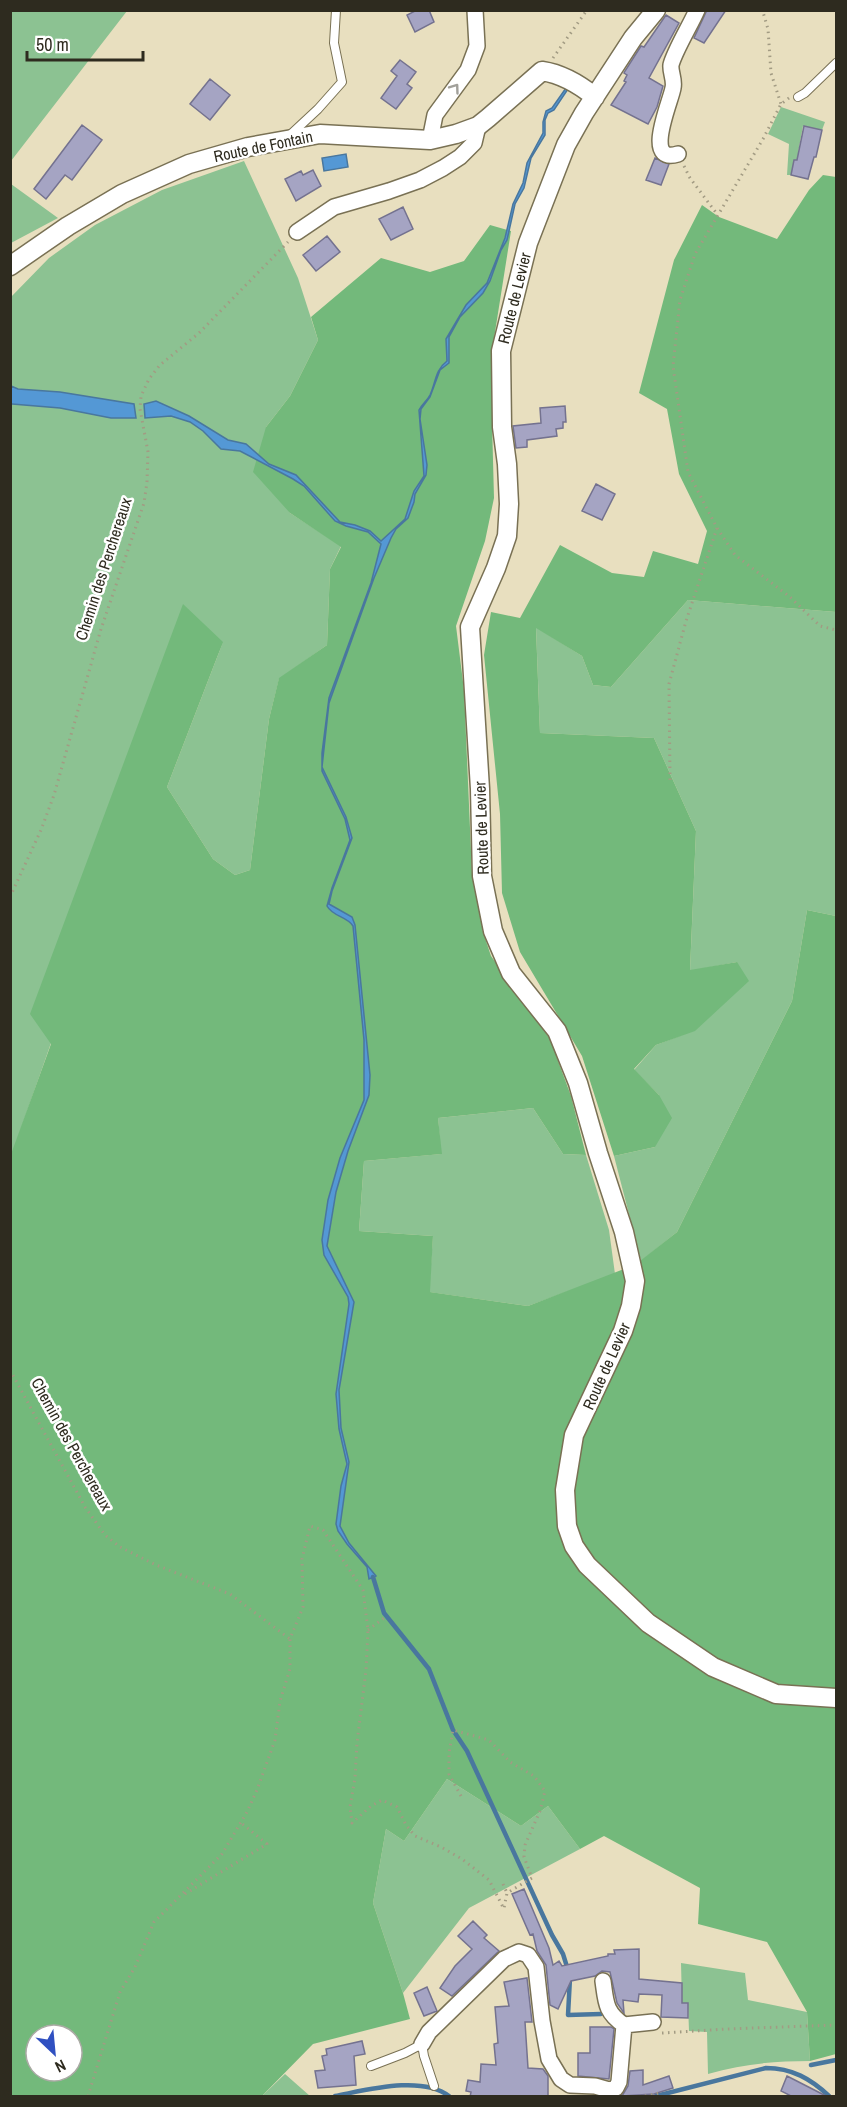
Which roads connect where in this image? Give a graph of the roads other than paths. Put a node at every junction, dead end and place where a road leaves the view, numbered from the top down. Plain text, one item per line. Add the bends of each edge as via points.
1 (336, 10) edge
2 (475, 10) edge
3 (656, 10) edge
4 (697, 10) edge
5 (837, 63) edge
6 (595, 97) junction
7 (798, 97) dead end
8 (478, 126) junction
9 (286, 139) junction
10 (430, 140) junction
11 (678, 154) road end
12 (297, 232) road end
13 (10, 266) edge
14 (837, 1698) edge
15 (603, 1981) dead end
16 (653, 2022) road end
17 (624, 2025) junction
18 (422, 2044) junction
19 (371, 2066) dead end
20 (434, 2086) dead end
21 (611, 2094) edge

1 - 9 lane via 334,43 342,82
10 -> 2 street via 435,115 468,70 477,46
3 - 6 street, Route de Levier
4 - 11 street via 671,66 673,92 660,142 666,154
5 - 7 lane
6 - 8 street, Route de Fontain via 550,72
6 - 14 street, Route de Levier via 566,145 532,232 501,351 509,504 507,536 470,627 482,876 494,932 511,973 557,1031 578,1083 635,1281 623,1331 574,1435 565,1490 567,1526 587,1565 632,1609 713,1666 776,1694
8 - 10 street, Route de Fontain
8 - 12 street via 474,144 443,168 420,180 334,207
9 - 10 street, Route de Fontain via 320,134
9 - 13 street, Route de Fontain via 189,164 122,194
15 - 17 street via 606,2007
16 - 17 street
17 - 21 street via 619,2082
18 - 19 lane
18 - 20 lane
18 - 21 street via 429,2031 504,1959 519,1952 528,1954 536,1967 549,2059 561,2079 570,2085 595,2086

